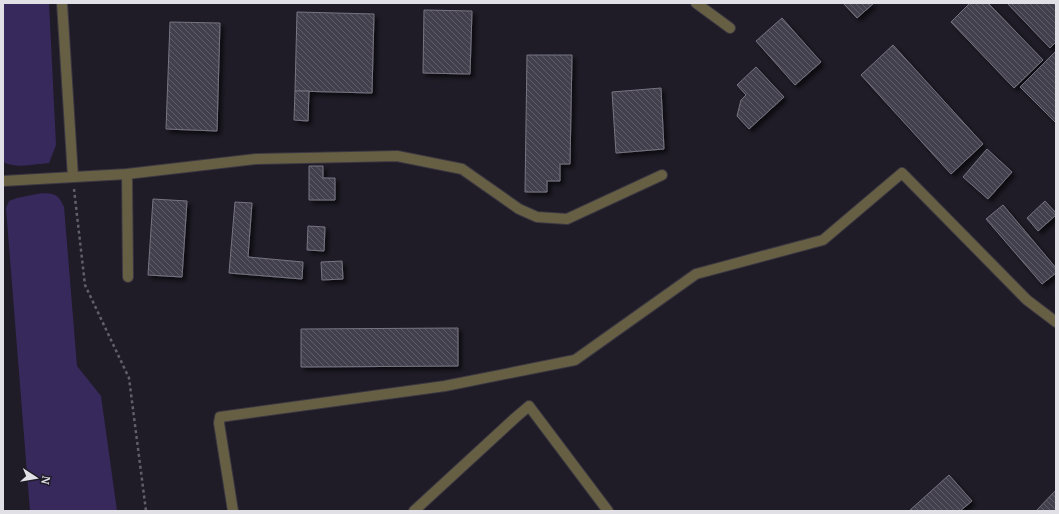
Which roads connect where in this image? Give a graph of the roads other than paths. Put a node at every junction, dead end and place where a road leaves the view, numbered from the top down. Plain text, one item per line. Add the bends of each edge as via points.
1 (62, 3) edge
2 (696, 3) edge
3 (730, 28) dead end
4 (127, 174) junction
5 (662, 175) dead end
6 (73, 177) junction
7 (3, 181) edge
8 (128, 277) dead end
9 (1056, 322) edge
10 (233, 511) edge
11 (414, 511) edge
12 (608, 511) edge

1 - 6 lane
2 - 3 lane
4 - 5 lane via 256,159 396,156 462,168 519,209 537,217 567,219
4 - 6 lane
4 - 8 lane
6 - 7 lane
9 - 10 lane via 1028,300 902,173 823,240 696,274 575,360 445,386 220,417
11 - 12 lane via 529,406

